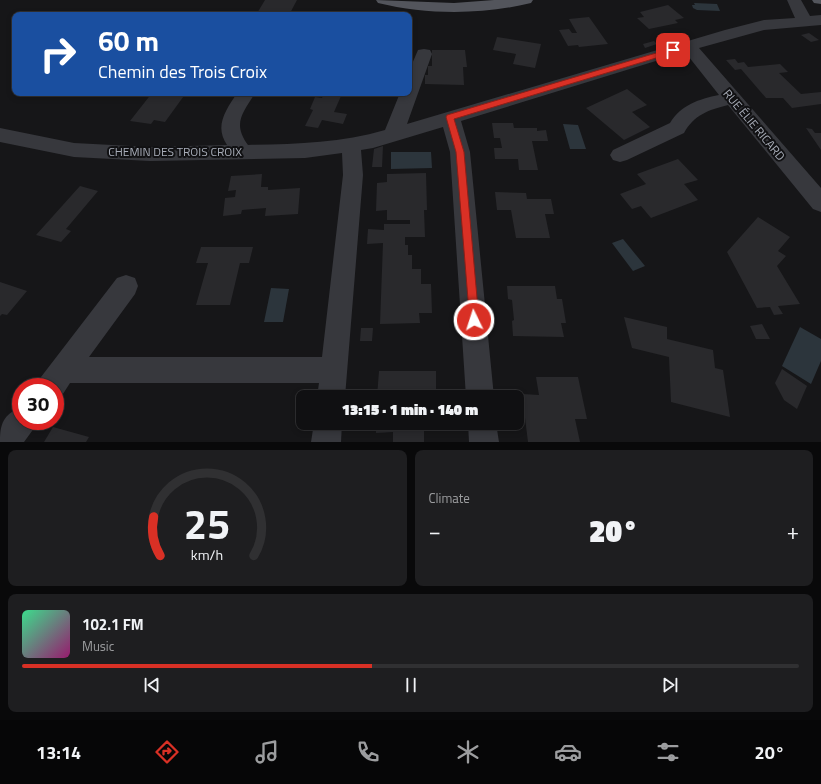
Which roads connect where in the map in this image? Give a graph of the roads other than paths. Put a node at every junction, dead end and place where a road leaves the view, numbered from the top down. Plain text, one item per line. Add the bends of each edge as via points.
1 (384, 0) edge
2 (526, 0) edge
3 (794, 0) edge
4 (813, 21) edge
5 (688, 46) junction
6 (424, 54) dead end
7 (412, 85) edge
8 (244, 96) edge
9 (408, 96) edge
10 (732, 98) junction
11 (450, 117) junction
12 (0, 135) edge
13 (393, 135) junction
14 (351, 144) junction
15 (243, 152) junction
16 (620, 155) dead end
17 (821, 203) edge
18 (126, 286) dead end
19 (334, 370) junction
20 (58, 378) edge
21 (332, 390) edge
22 (479, 390) edge
23 (327, 430) edge
24 (483, 430) edge
25 (326, 442) edge
26 (484, 442) edge

1 - 2 main road via 449,9 486,7
3 - 4 street
4 - 5 street, CHEMIN DES TROIS CROIX via 764,25
5 - 10 street, RUE ÉLIE RICARD
5 - 11 street, CHEMIN DES TROIS CROIX
6 - 7 street
8 - 15 street via 231,117 231,136
9 - 13 street
10 - 16 street via 694,110 681,119 677,128
10 - 17 street, RUE ÉLIE RICARD
11 - 13 street, CHEMIN DES TROIS CROIX
11 - 22 street via 460,152
12 - 15 street, CHEMIN DES TROIS CROIX via 74,150 150,154
13 - 14 street, CHEMIN DES TROIS CROIX
14 - 15 street, CHEMIN DES TROIS CROIX via 305,151
14 - 19 street via 353,175
18 - 20 street
19 - 20 street
19 - 21 street
23 - 25 street
24 - 26 street

